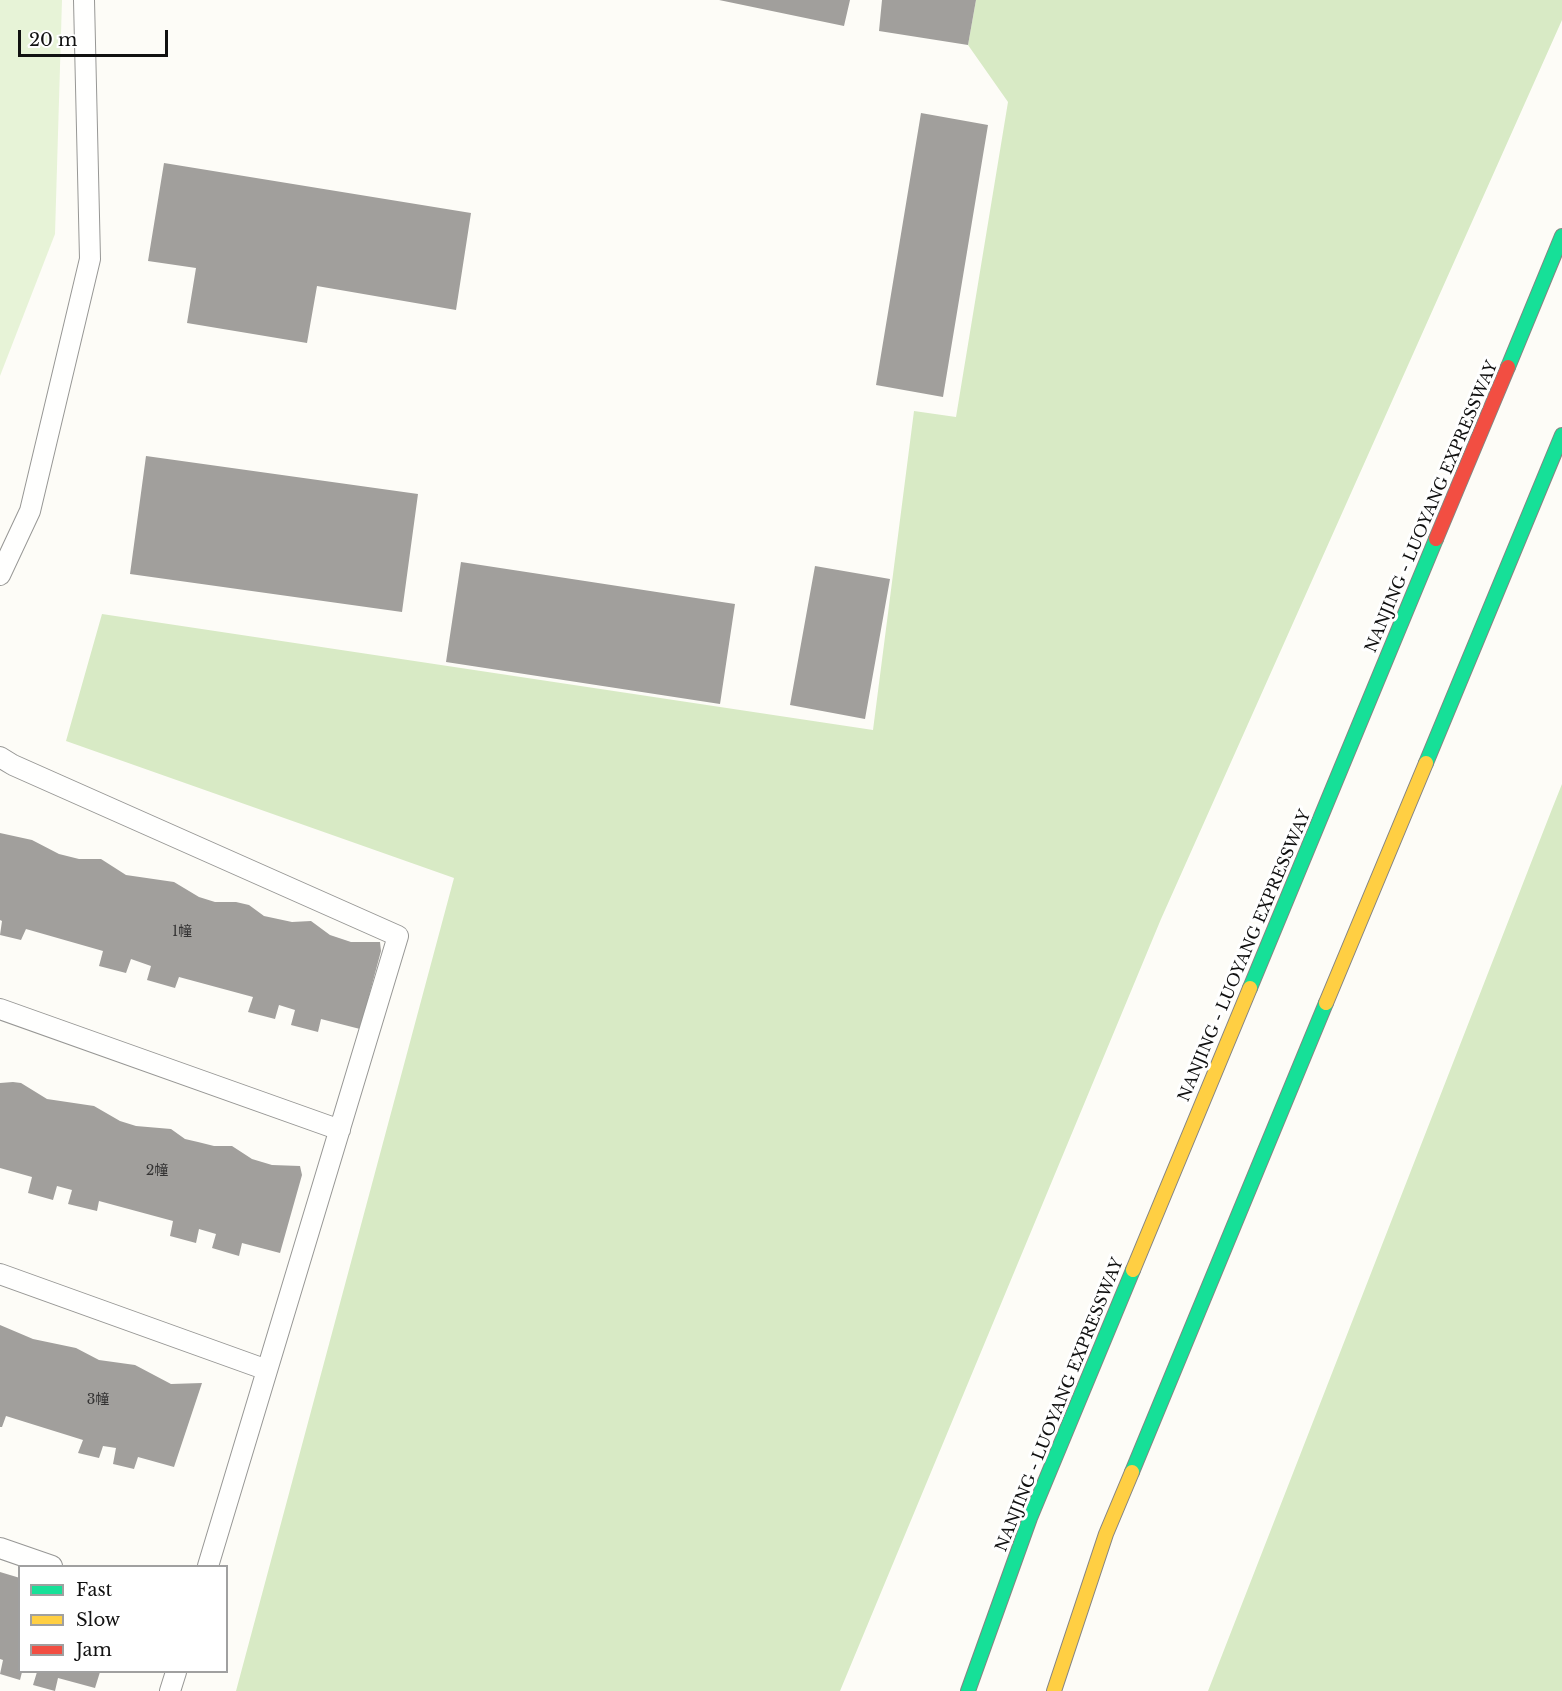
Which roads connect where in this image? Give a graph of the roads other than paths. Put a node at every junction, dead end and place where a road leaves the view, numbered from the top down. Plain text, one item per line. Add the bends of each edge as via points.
1 (84, 0) edge
2 (1562, 236) edge
3 (1562, 435) edge
4 (0, 575) edge
5 (0, 757) edge
6 (0, 1009) edge
7 (340, 1130) junction
8 (0, 1274) edge
9 (267, 1370) junction
10 (0, 1548) edge
11 (49, 1565) edge
12 (208, 1565) edge
13 (175, 1673) edge
14 (170, 1691) edge
15 (968, 1691) edge
16 (1054, 1691) edge

1 - 4 lane via 90,259 30,511
2 - 15 highway, NANJING - LUOYANG EXPRESSWAY via 1034,1507
3 - 16 highway via 1106,1534
5 - 7 lane via 398,936
6 - 7 lane
7 - 9 lane
8 - 9 lane
9 - 12 lane
10 - 11 lane
13 - 14 lane

